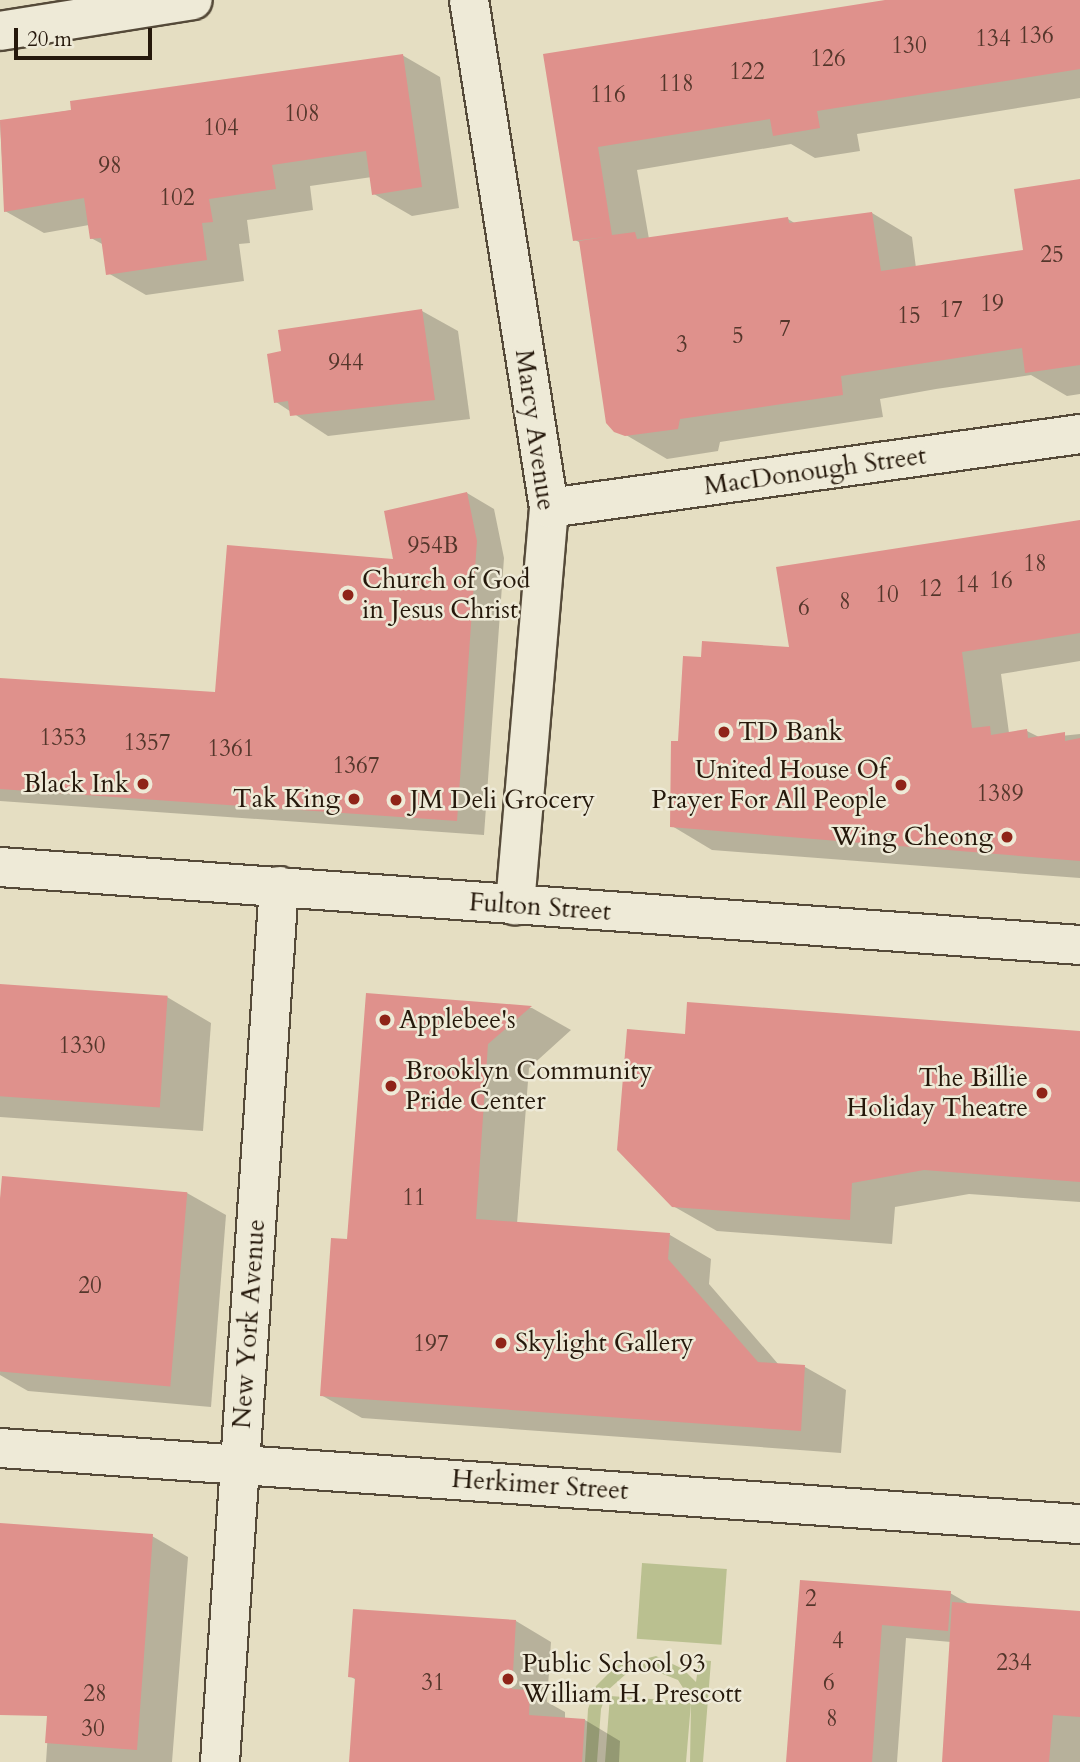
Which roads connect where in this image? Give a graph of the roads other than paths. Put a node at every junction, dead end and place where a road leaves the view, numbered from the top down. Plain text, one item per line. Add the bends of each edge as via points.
1 (193, 0) edge
2 (468, 0) edge
3 (0, 31) edge
4 (1080, 434) edge
5 (549, 508) junction
6 (0, 867) edge
7 (279, 887) junction
8 (515, 906) junction
9 (1080, 945) edge
10 (0, 1448) edge
11 (239, 1465) junction
12 (1080, 1524) edge
13 (220, 1762) edge

1 - 3 street
2 - 5 street, Marcy Avenue
4 - 5 street, MacDonough Street
5 - 8 street, Marcy Avenue
6 - 7 street, Fulton Street
7 - 8 street, Fulton Street
7 - 11 street, New York Avenue
8 - 9 street, Fulton Street
10 - 11 street, Herkimer Street
11 - 12 street, Herkimer Street
11 - 13 street, New York Avenue

